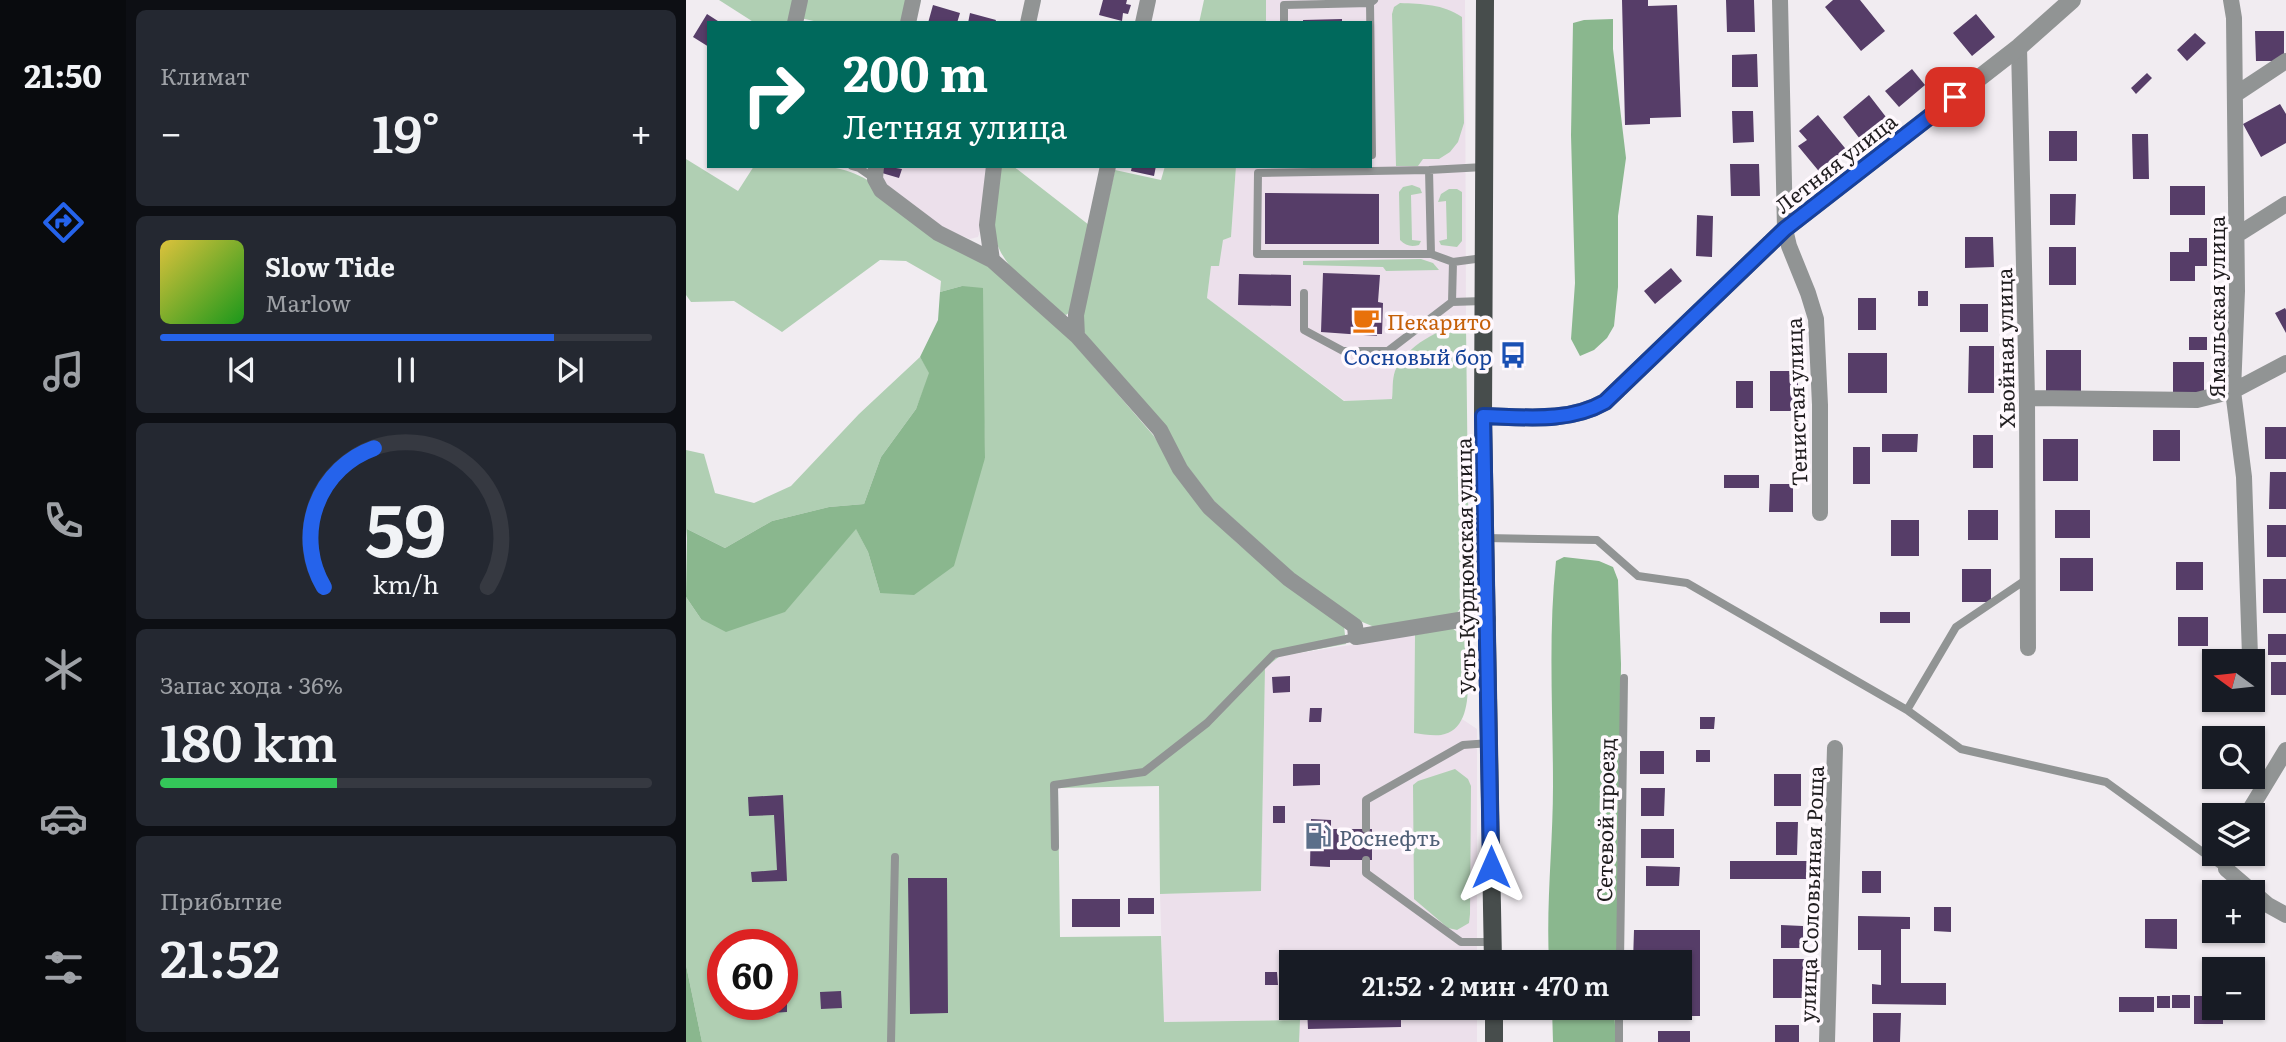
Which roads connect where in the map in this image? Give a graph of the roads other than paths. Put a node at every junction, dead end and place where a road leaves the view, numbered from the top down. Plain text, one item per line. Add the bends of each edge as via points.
1 (800, 0) edge
2 (913, 0) edge
3 (1033, 0) edge
4 (1148, 0) edge
5 (1485, 0) edge
6 (1780, 0) edge
7 (2072, 0) edge
8 (2231, 0) edge
9 (1372, 1) edge
10 (795, 21) edge
11 (908, 21) edge
12 (1028, 21) edge
13 (1143, 21) edge
14 (1284, 21) edge
15 (1372, 21) edge
16 (1372, 21) edge
17 (2019, 47) junction
18 (2286, 61) edge
19 (2236, 94) junction
20 (1372, 155) edge
21 (1484, 167) junction
22 (859, 168) edge
23 (994, 168) edge
24 (1108, 168) edge
25 (1429, 170) junction
26 (876, 173) edge
27 (2286, 204) edge
28 (1785, 229) junction
29 (2237, 235) junction
30 (1431, 254) junction
31 (1483, 258) junction
32 (992, 260) junction
33 (1453, 262) junction
34 (1304, 293) dead end
35 (1483, 301) junction
36 (1452, 302) junction
37 (1077, 336) junction
38 (2286, 363) edge
39 (2233, 391) junction
40 (2027, 398) junction
41 (1483, 416) junction
42 (1820, 513) dead end
43 (1485, 538) junction
44 (2028, 578) junction
45 (1488, 619) junction
46 (1356, 637) junction
47 (2028, 648) dead end
48 (2250, 649) edge
49 (1624, 678) dead end
50 (1907, 710) junction
51 (1490, 743) junction
52 (1835, 748) dead end
53 (2286, 750) edge
54 (2254, 803) edge
55 (1366, 829) dead end
56 (2202, 844) edge
57 (1055, 847) dead end
58 (895, 857) dead end
59 (1366, 860) dead end
60 (2233, 866) edge
61 (2286, 915) edge
62 (1492, 942) junction
63 (1492, 950) edge
64 (1620, 950) edge
65 (1493, 1020) edge
66 (1619, 1020) edge
67 (891, 1042) edge
68 (1494, 1042) edge
69 (1619, 1042) edge
70 (1827, 1042) edge

1 - 10 street
2 - 11 street
3 - 12 street
4 - 13 street
5 - 21 main road, Усть-Курдюмская улица
6 - 28 street, Тенистая улица
7 - 17 street, Летняя улица
8 - 19 street, Ямальская улица
9 - 14 lane via 1284,5
9 - 16 lane
15 - 20 lane
17 - 28 street, Летняя улица
17 - 40 street, Хвойная улица
18 - 19 street
19 - 29 street, Ямальская улица
21 - 25 lane
21 - 31 main road, Усть-Курдюмская улица
22 - 26 lane
23 - 32 street via 987,225
24 - 37 street via 1076,315
25 - 30 lane
25 - 30 lane via 1258,173 1257,254
26 - 32 street via 881,190 938,233
27 - 29 street
28 - 41 street, Летняя улица via 1605,402 1577,414 1552,417
28 - 42 street, Тенистая улица via 1816,320
29 - 39 street, Ямальская улица
30 - 33 lane
31 - 33 lane
31 - 35 main road, Усть-Курдюмская улица
32 - 37 street
33 - 36 lane
34 - 36 lane via 1304,330 1343,351 1388,351
35 - 36 lane
35 - 41 main road, Усть-Курдюмская улица
37 - 46 street via 1160,430 1180,469 1209,507 1289,579 1355,626
38 - 39 street
39 - 40 street via 2197,400
39 - 48 street, Ямальская улица via 2244,477
40 - 44 street, Хвойная улица
41 - 43 main road, Усть-Курдюмская улица
43 - 45 main road, Усть-Курдюмская улица
43 - 50 lane via 1597,540 1638,576 1687,583
44 - 47 street, Хвойная улица
44 - 50 lane via 1956,627
45 - 46 street
45 - 51 main road, Усть-Курдюмская улица
46 - 57 lane via 1274,653 1208,723 1144,772 1054,785
49 - 64 lane, Сетевой проезд
50 - 56 lane via 1961,749 2106,782
51 - 55 lane via 1463,745 1366,800
51 - 62 main road, Усть-Курдюмская улица
52 - 70 street, улица Соловьиная Роща
53 - 54 street
58 - 67 lane
59 - 62 lane via 1366,873 1461,942
60 - 61 street via 2268,905
62 - 63 main road, Усть-Курдюмская улица
65 - 68 main road
66 - 69 lane

